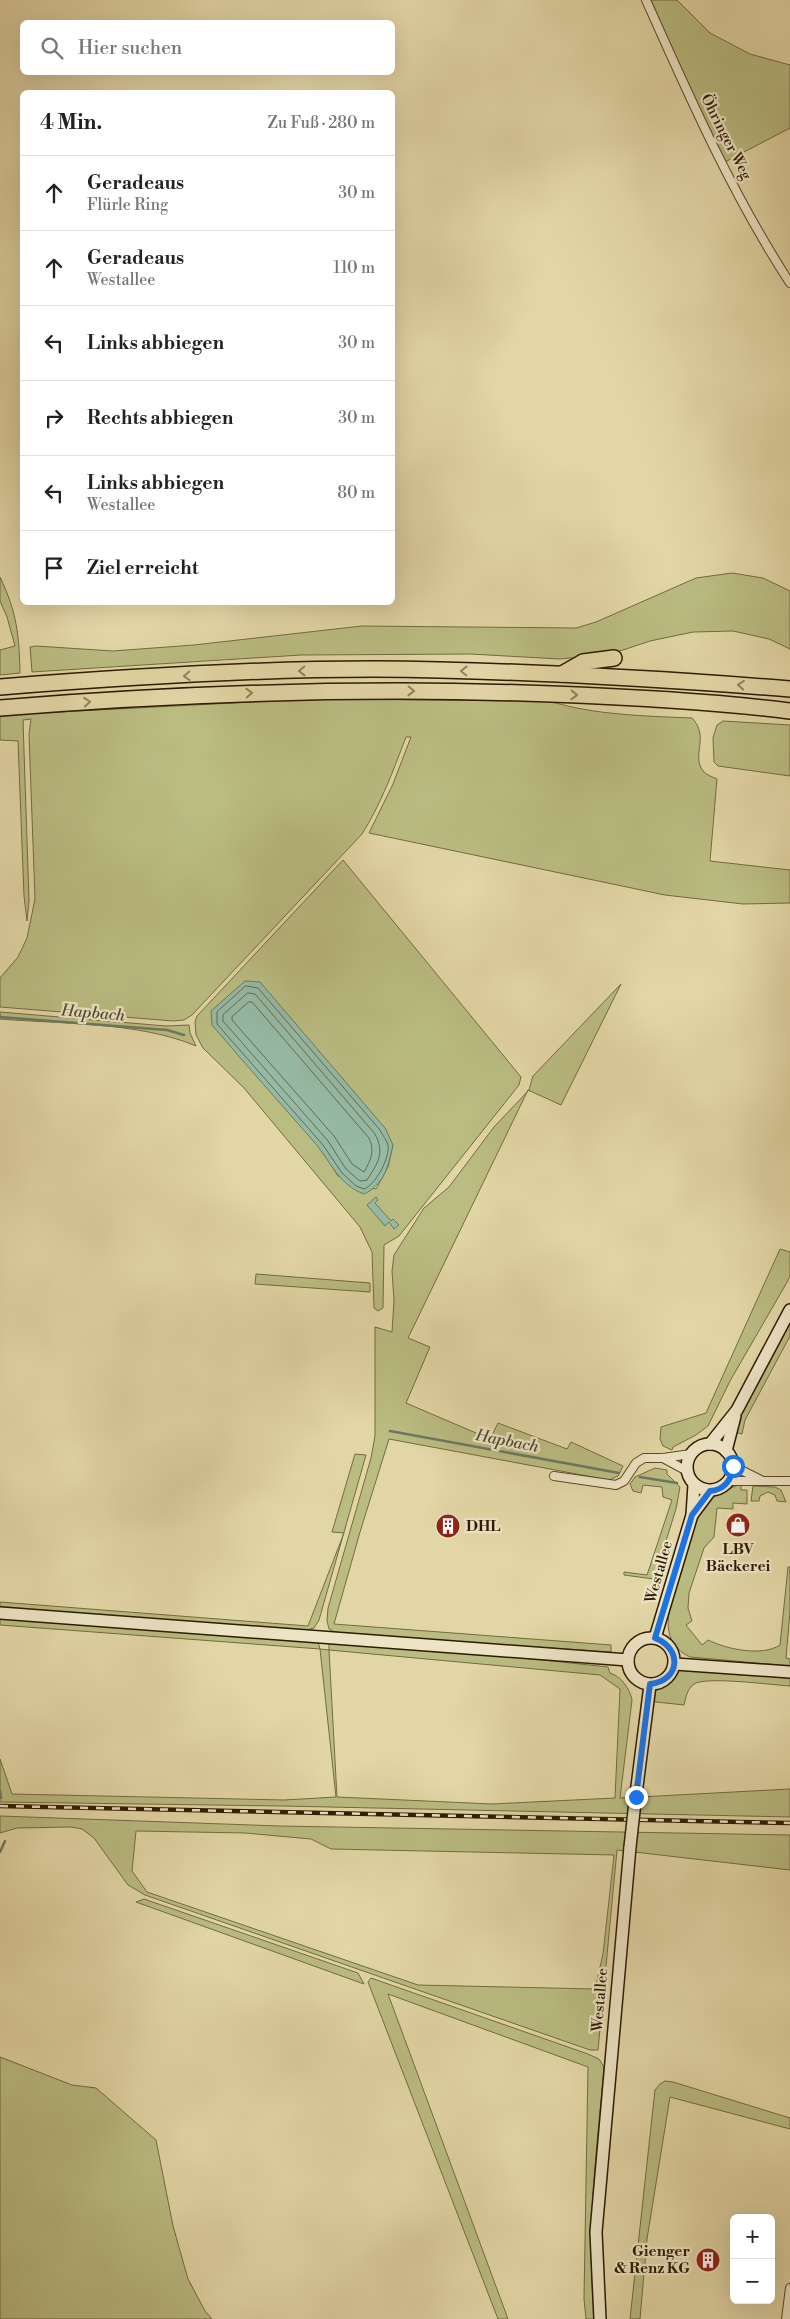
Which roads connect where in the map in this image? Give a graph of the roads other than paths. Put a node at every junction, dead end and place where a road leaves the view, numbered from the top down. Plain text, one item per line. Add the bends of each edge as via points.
1 (646, 0) edge
2 (790, 283) edge
3 (614, 658) dead end
4 (562, 674) junction
5 (0, 686) edge
6 (790, 689) edge
7 (7, 707) edge
8 (790, 711) edge
9 (790, 1310) edge
10 (737, 1410) junction
11 (710, 1444) junction
12 (726, 1451) junction
13 (691, 1454) junction
14 (663, 1458) junction
15 (733, 1466) junction
16 (687, 1471) junction
17 (554, 1476) dead end
18 (763, 1480) junction
19 (729, 1481) junction
20 (790, 1481) edge
21 (694, 1485) junction
22 (710, 1491) junction
23 (692, 1515) junction
24 (0, 1613) edge
25 (655, 1638) junction
26 (628, 1660) junction
27 (674, 1664) junction
28 (790, 1672) edge
29 (650, 1684) junction
30 (790, 2288) edge
31 (600, 2319) edge
32 (786, 2319) edge

1 - 2 street, Öhringer Weg via 726,170
3 - 4 highway via 583,662
4 -> 5 highway via 372,669 271,671
6 -> 4 highway
7 -> 8 highway via 240,693 374,690 593,696 709,702
9 - 10 main road
10 - 11 main road
10 - 12 main road
11 - 12 main road
11 - 13 main road
12 - 15 main road
13 - 14 street
13 - 16 main road via 687,1460
14 - 16 street
14 - 17 street via 644,1458 636,1463 624,1481 616,1485
15 - 18 street
15 - 19 main road
16 - 21 main road
18 - 19 street
18 - 20 street
19 - 22 main road
21 - 22 main road
21 - 23 main road, Westallee
22 - 23 main road, Westallee
23 - 25 main road, Westallee
24 - 26 main road
25 - 26 main road via 645,1638 637,1643 630,1650
25 - 27 main road via 670,1647
26 - 29 main road via 634,1676
27 - 28 main road
27 - 29 main road via 666,1679
29 - 31 main road, Westallee, bridge via 630,1847 596,2232
30 - 32 street

